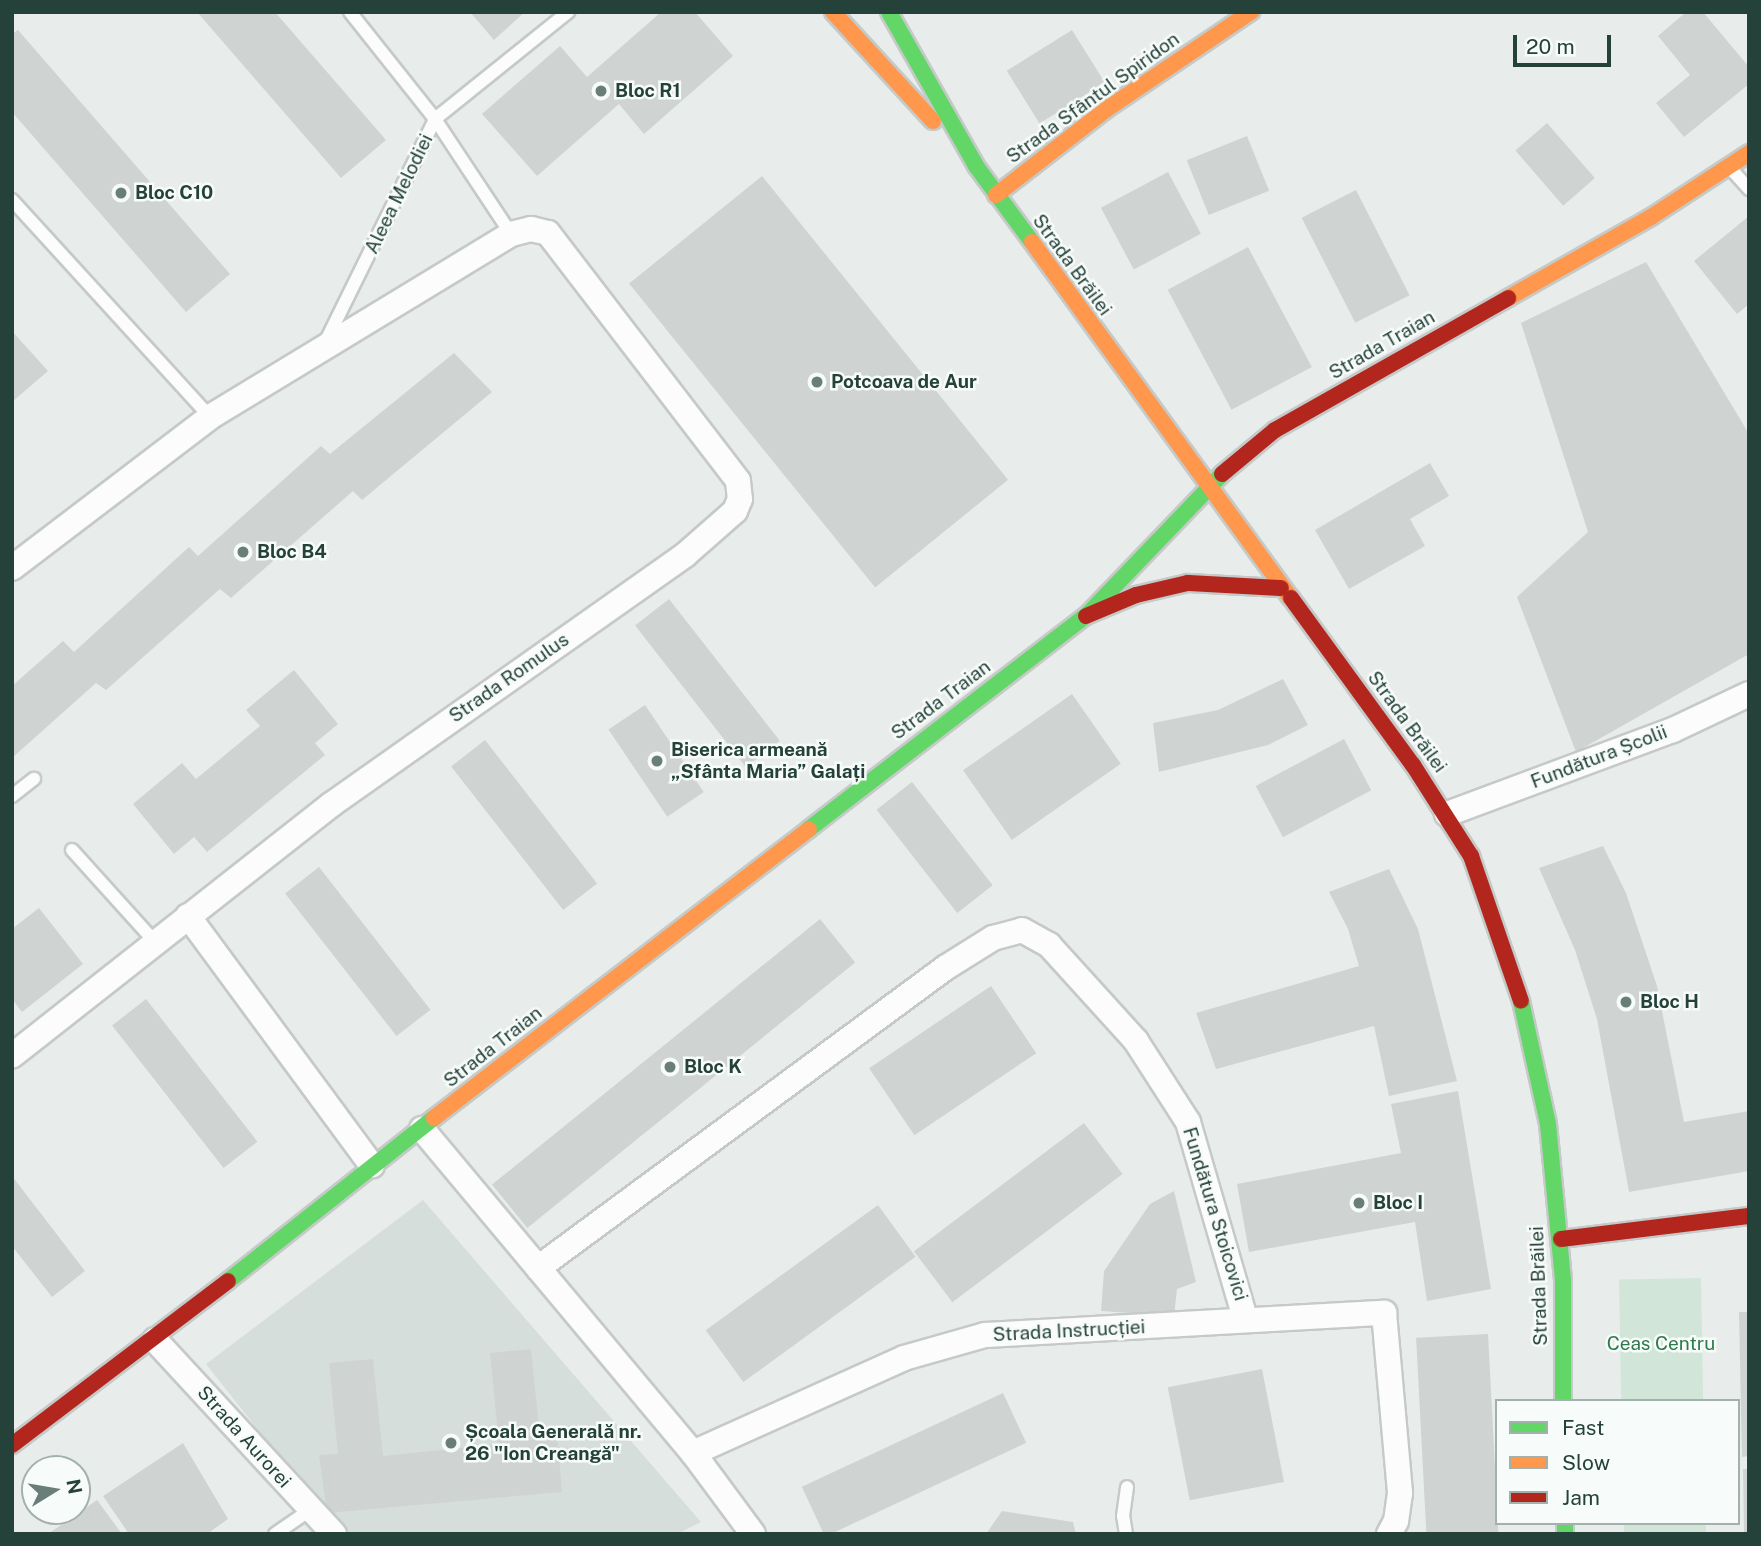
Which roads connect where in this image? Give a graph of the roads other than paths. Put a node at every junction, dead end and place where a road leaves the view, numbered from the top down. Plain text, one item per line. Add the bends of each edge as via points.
1 (350, 12) edge
2 (568, 12) edge
3 (833, 12) edge
4 (889, 12) edge
5 (1251, 12) edge
6 (435, 119) junction
7 (1749, 153) edge
8 (976, 166) junction
9 (1730, 169) junction
10 (1749, 189) edge
11 (996, 195) junction
12 (12, 200) edge
13 (511, 234) junction
14 (324, 346) junction
15 (210, 417) junction
16 (1209, 487) junction
17 (12, 568) edge
18 (1281, 588) junction
19 (1086, 616) junction
20 (1749, 694) edge
21 (34, 779) dead end
22 (12, 796) edge
23 (1447, 814) junction
24 (72, 850) dead end
25 (188, 916) junction
26 (157, 944) junction
27 (12, 1056) edge
28 (422, 1129) junction
29 (372, 1166) junction
30 (1749, 1216) edge
31 (1561, 1239) junction
32 (538, 1268) junction
33 (1245, 1318) junction
34 (155, 1340) junction
35 (1563, 1399) edge
36 (12, 1445) edge
37 (693, 1453) junction
38 (1128, 1487) dead end
39 (310, 1510) junction
40 (275, 1534) edge
41 (334, 1534) edge
42 (753, 1534) edge
43 (1126, 1534) edge
44 (1389, 1534) edge

1 - 6 lane
2 - 6 lane, Aleea Melodiei
3 - 8 main road, Strada Brăilei
4 - 8 main road, Strada Brăilei
5 - 11 main road, Strada Sfântul Spiridon via 1107,109
6 - 13 lane
6 - 14 lane, Aleea Melodiei
7 - 9 main road, Strada Traian
8 - 11 main road, Strada Brăilei
9 - 10 lane
9 - 16 main road, Strada Traian via 1275,430
11 - 16 main road, Strada Brăilei
12 - 15 lane
13 - 14 street
13 - 25 street, Strada Romulus via 531,229 548,233 729,464 738,481 735,511 685,555 332,804
14 - 15 street
15 - 17 street
16 - 18 main road, Strada Brăilei
16 - 19 main road, Strada Traian
18 - 19 main road via 1188,583 1136,595
18 - 23 main road, Strada Brăilei
19 - 28 main road, Strada Traian
20 - 23 street, Fundătura Școlii via 1673,730
21 - 22 lane
23 - 31 main road, Strada Brăilei via 1490,899 1514,971 1548,1124
24 - 26 lane
25 - 26 street, Strada Romulus
25 - 29 street
26 - 27 street, Strada Romulus
28 - 29 main road, Strada Traian
28 - 32 street
29 - 34 main road, Strada Traian
30 - 31 main road
31 - 35 main road, Strada Brăilei
32 - 33 street, Fundătura Stoicovici via 945,968 1009,930 1022,930 1049,945 1136,1041 1167,1087 1197,1144
32 - 37 street
33 - 37 street, Strada Instrucției via 1154,1327 1037,1330 933,1347
33 - 44 street, Strada Instrucției via 1384,1313 1400,1493
34 - 36 main road, Strada Traian
34 - 39 street, Strada Aurorei
37 - 42 street
38 - 43 lane via 1123,1516
39 - 40 lane
39 - 41 street, Strada Aurorei

